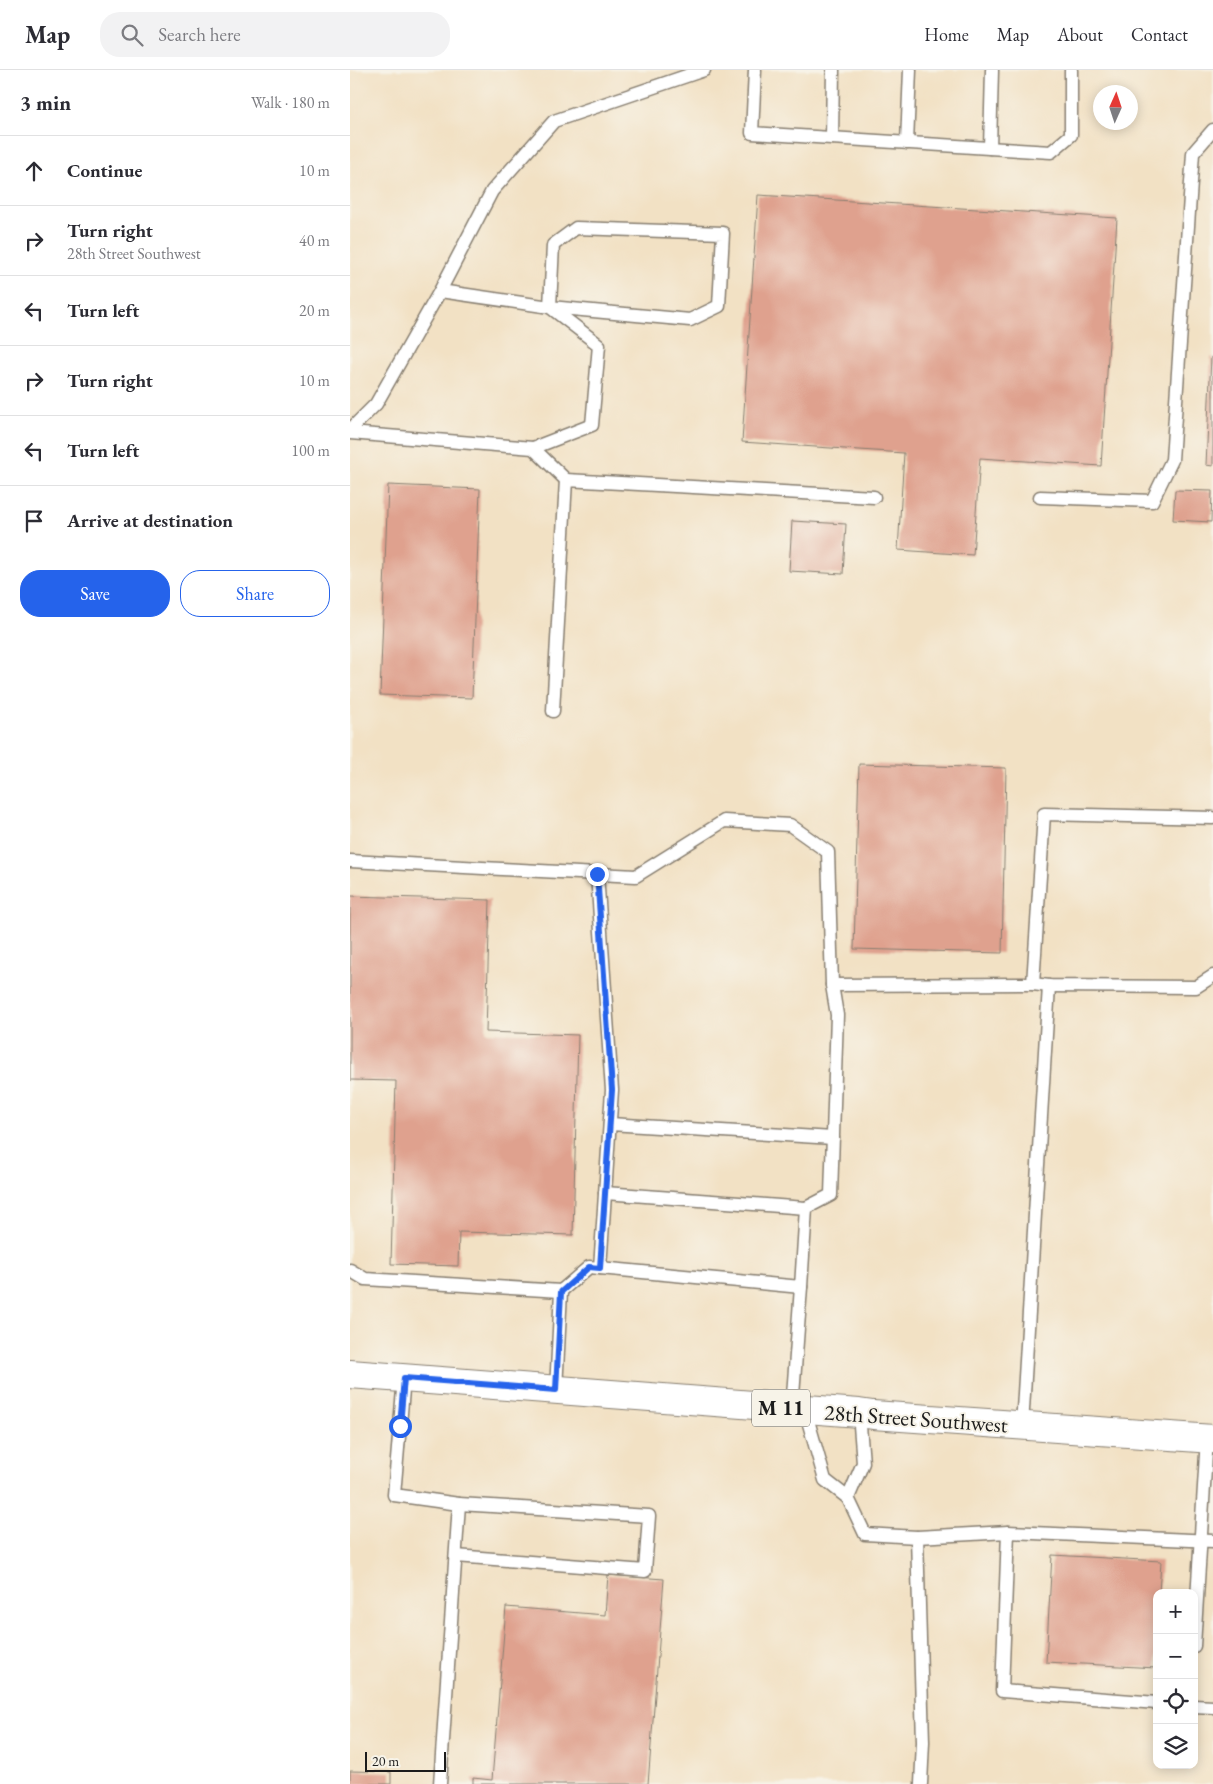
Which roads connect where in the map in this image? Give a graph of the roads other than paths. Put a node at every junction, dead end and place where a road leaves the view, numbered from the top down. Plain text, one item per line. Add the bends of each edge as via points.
1 (704, 70) edge
2 (755, 70) edge
3 (833, 70) edge
4 (910, 70) edge
5 (992, 70) edge
6 (1071, 70) edge
7 (1213, 130) edge
8 (832, 138) junction
9 (907, 143) junction
10 (990, 148) junction
11 (440, 291) junction
12 (550, 307) junction
13 (350, 431) edge
14 (533, 448) junction
15 (566, 480) junction
16 (874, 497) dead end
17 (1040, 497) dead end
18 (553, 711) dead end
19 (1213, 818) edge
20 (350, 862) edge
21 (597, 874) junction
22 (1213, 976) edge
23 (1033, 984) junction
24 (832, 985) junction
25 (1049, 986) junction
26 (610, 1124) junction
27 (833, 1138) junction
28 (605, 1193) junction
29 (806, 1208) junction
30 (600, 1268) junction
31 (350, 1270) edge
32 (801, 1286) junction
33 (561, 1292) junction
34 (350, 1374) edge
35 (404, 1378) junction
36 (556, 1390) junction
37 (798, 1409) junction
38 (858, 1413) junction
39 (1022, 1426) junction
40 (1210, 1439) edge
41 (848, 1498) junction
42 (459, 1504) junction
43 (1008, 1532) junction
44 (917, 1537) junction
45 (1207, 1541) edge
46 (456, 1556) junction
47 (1195, 1634) edge
48 (1153, 1703) edge
49 (1198, 1706) edge
50 (1213, 1707) edge
51 (440, 1784) edge
52 (921, 1784) edge

1 - 11 lane via 554,121 492,191
2 - 8 lane via 752,133
3 - 8 lane
4 - 9 lane
5 - 10 lane
6 - 10 lane via 1071,135 1051,152
7 - 17 lane via 1193,153 1172,460 1152,501
8 - 9 lane
9 - 10 lane
11 - 12 lane
11 - 13 lane via 376,404
12 - 12 lane via 690,320 719,306 723,233 576,228 554,245
12 - 14 lane via 599,345 592,425
13 - 14 lane
14 - 15 lane
15 - 16 lane
15 - 18 lane
19 - 23 lane via 1044,814
20 - 21 lane
21 - 24 lane via 636,876 724,821 790,825 828,852
21 - 26 lane via 612,1090
22 - 25 lane via 1196,987
23 - 24 lane
23 - 25 lane
24 - 27 lane via 837,1015
25 - 39 lane
26 - 27 lane
26 - 28 lane
27 - 29 lane via 831,1195
28 - 29 lane
28 - 30 lane
29 - 32 lane
30 - 32 lane
30 - 33 lane via 589,1267
31 - 33 lane via 365,1279
32 - 37 lane
33 - 36 lane
34 - 35 main road, 28th Street Southwest / M 11
35 - 36 main road, 28th Street Southwest / M 11
35 - 42 lane via 394,1495
36 - 37 main road, 28th Street Southwest / M 11
37 - 38 main road, 28th Street Southwest / M 11
37 - 41 lane via 825,1480
38 - 39 main road, 28th Street Southwest / M 11
38 - 41 lane via 862,1463
39 - 40 main road, 28th Street Southwest / M 11
40 - 45 lane
41 - 44 lane via 865,1534
42 - 46 lane
42 - 46 lane via 649,1516 645,1571
43 - 44 lane
43 - 45 lane
43 - 48 lane via 1002,1691
44 - 52 lane via 923,1742
45 - 47 lane
46 - 51 lane
49 - 50 lane

